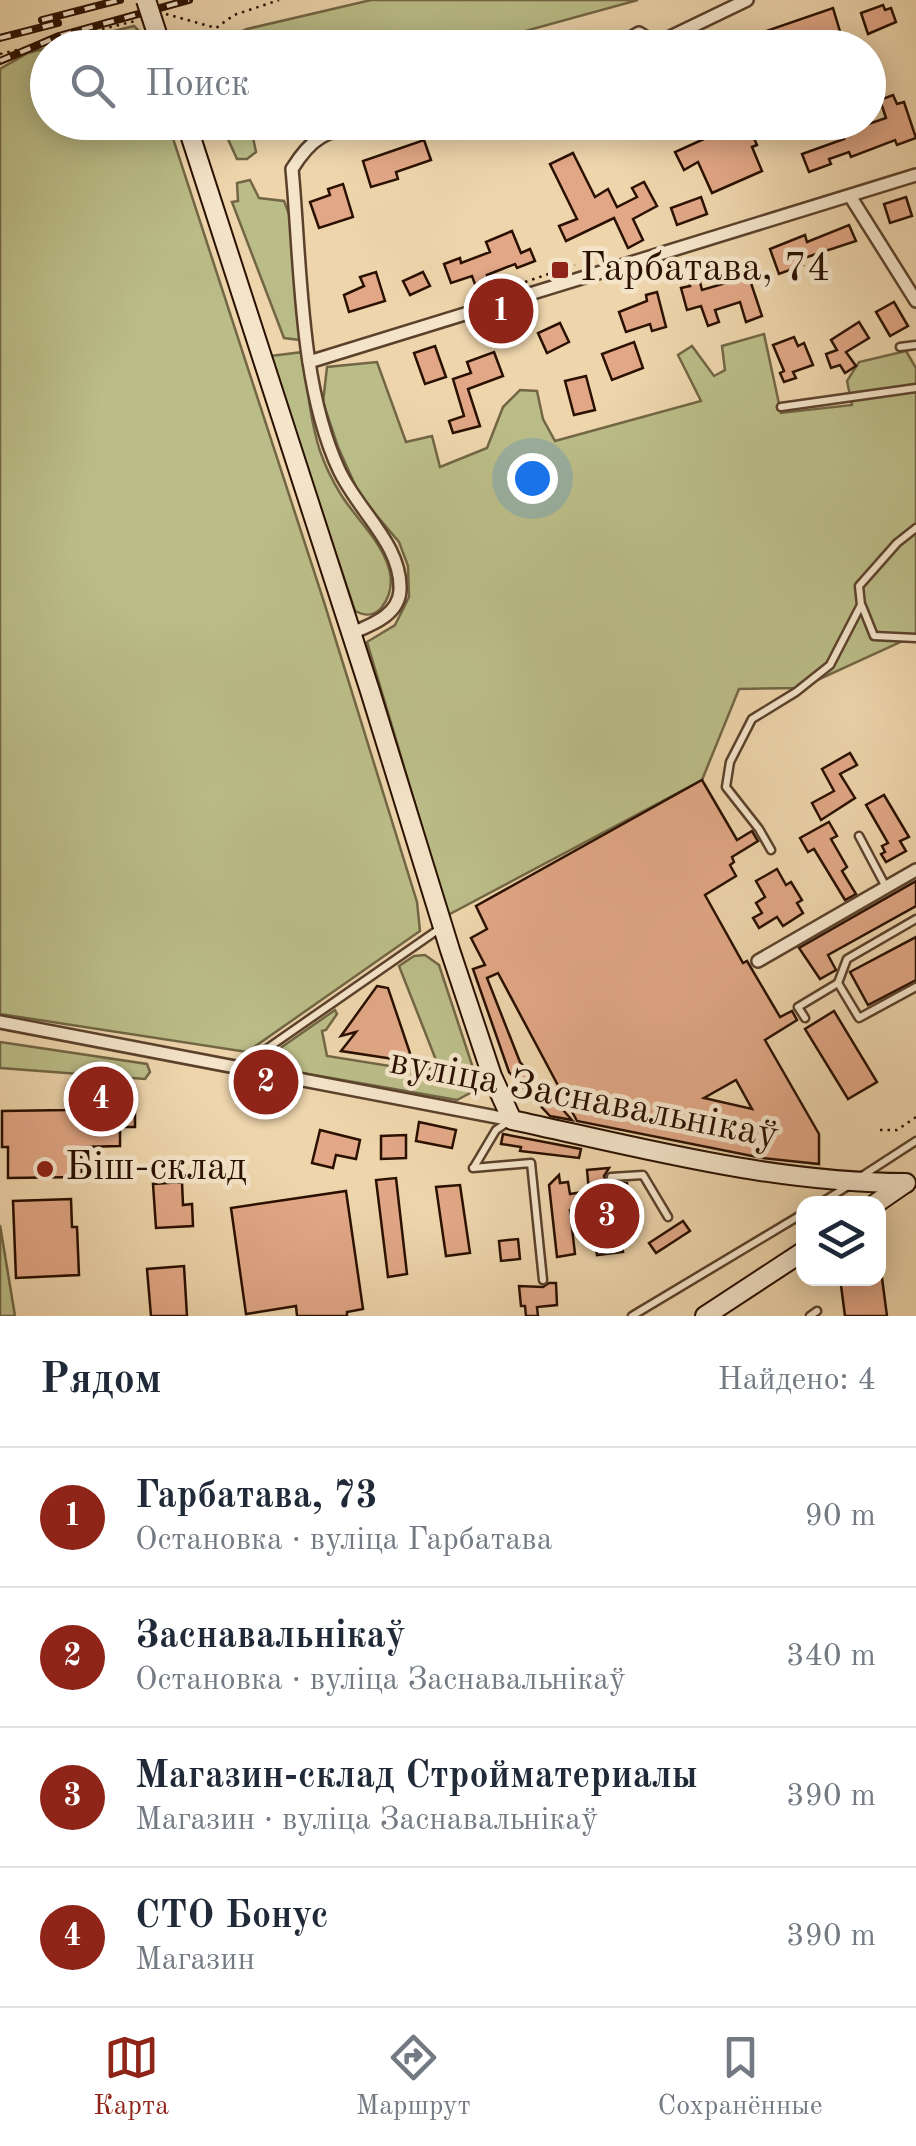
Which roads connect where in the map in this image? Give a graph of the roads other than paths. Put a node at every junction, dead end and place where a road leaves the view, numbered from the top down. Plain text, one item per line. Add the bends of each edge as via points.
1 (146, 0) edge
2 (747, 0) edge
3 (156, 30) edge
4 (685, 30) edge
5 (192, 140) edge
6 (313, 140) edge
7 (916, 175) edge
8 (850, 196) junction
9 (916, 301) edge
10 (916, 345) edge
11 (900, 347) dead end
12 (310, 362) junction
13 (916, 388) edge
14 (781, 407) dead end
15 (916, 528) edge
16 (862, 605) junction
17 (352, 633) junction
18 (916, 638) edge
19 (859, 836) dead end
20 (771, 850) dead end
21 (916, 870) edge
22 (887, 888) junction
23 (916, 919) edge
24 (443, 927) junction
25 (758, 961) dead end
26 (838, 983) junction
27 (916, 987) edge
28 (804, 1018) dead end
29 (0, 1022) edge
30 (239, 1068) junction
31 (512, 1120) junction
32 (916, 1141) edge
33 (611, 1177) dead end
34 (911, 1180) edge
35 (852, 1183) junction
36 (832, 1196) edge
37 (886, 1197) edge
38 (668, 1217) dead end
39 (796, 1218) edge
40 (796, 1256) edge
41 (543, 1280) dead end
42 (632, 1316) edge
43 (705, 1316) edge

1 - 3 main road, bridge
2 - 4 street
5 - 17 main road
6 - 12 street via 292,169
7 - 8 street
8 - 9 street
8 - 12 street
10 - 11 lane
12 - 17 street via 338,468 400,570 400,596 388,615
13 - 14 lane
15 - 16 lane via 859,586
16 - 18 lane via 874,636
16 - 20 lane via 830,666 752,719 730,762 726,787
17 - 24 main road
19 - 22 lane
21 - 22 street
22 - 25 street
23 - 26 lane via 847,959
24 - 30 lane
24 - 31 main road
26 - 27 lane via 859,1018
26 - 28 lane via 798,1008
29 - 30 street, вуліца Заснавальнікаў
30 - 31 street, вуліца Заснавальнікаў
31 - 35 main road, вуліца Заснавальнікаў via 745,1170
31 - 41 lane via 496,1130 473,1168 530,1163
32 - 35 lane
33 - 38 lane via 642,1175
34 - 35 main road, вуліца Заснавальнікаў
34 - 37 main road
35 - 36 lane
39 - 42 lane
40 - 43 main road

